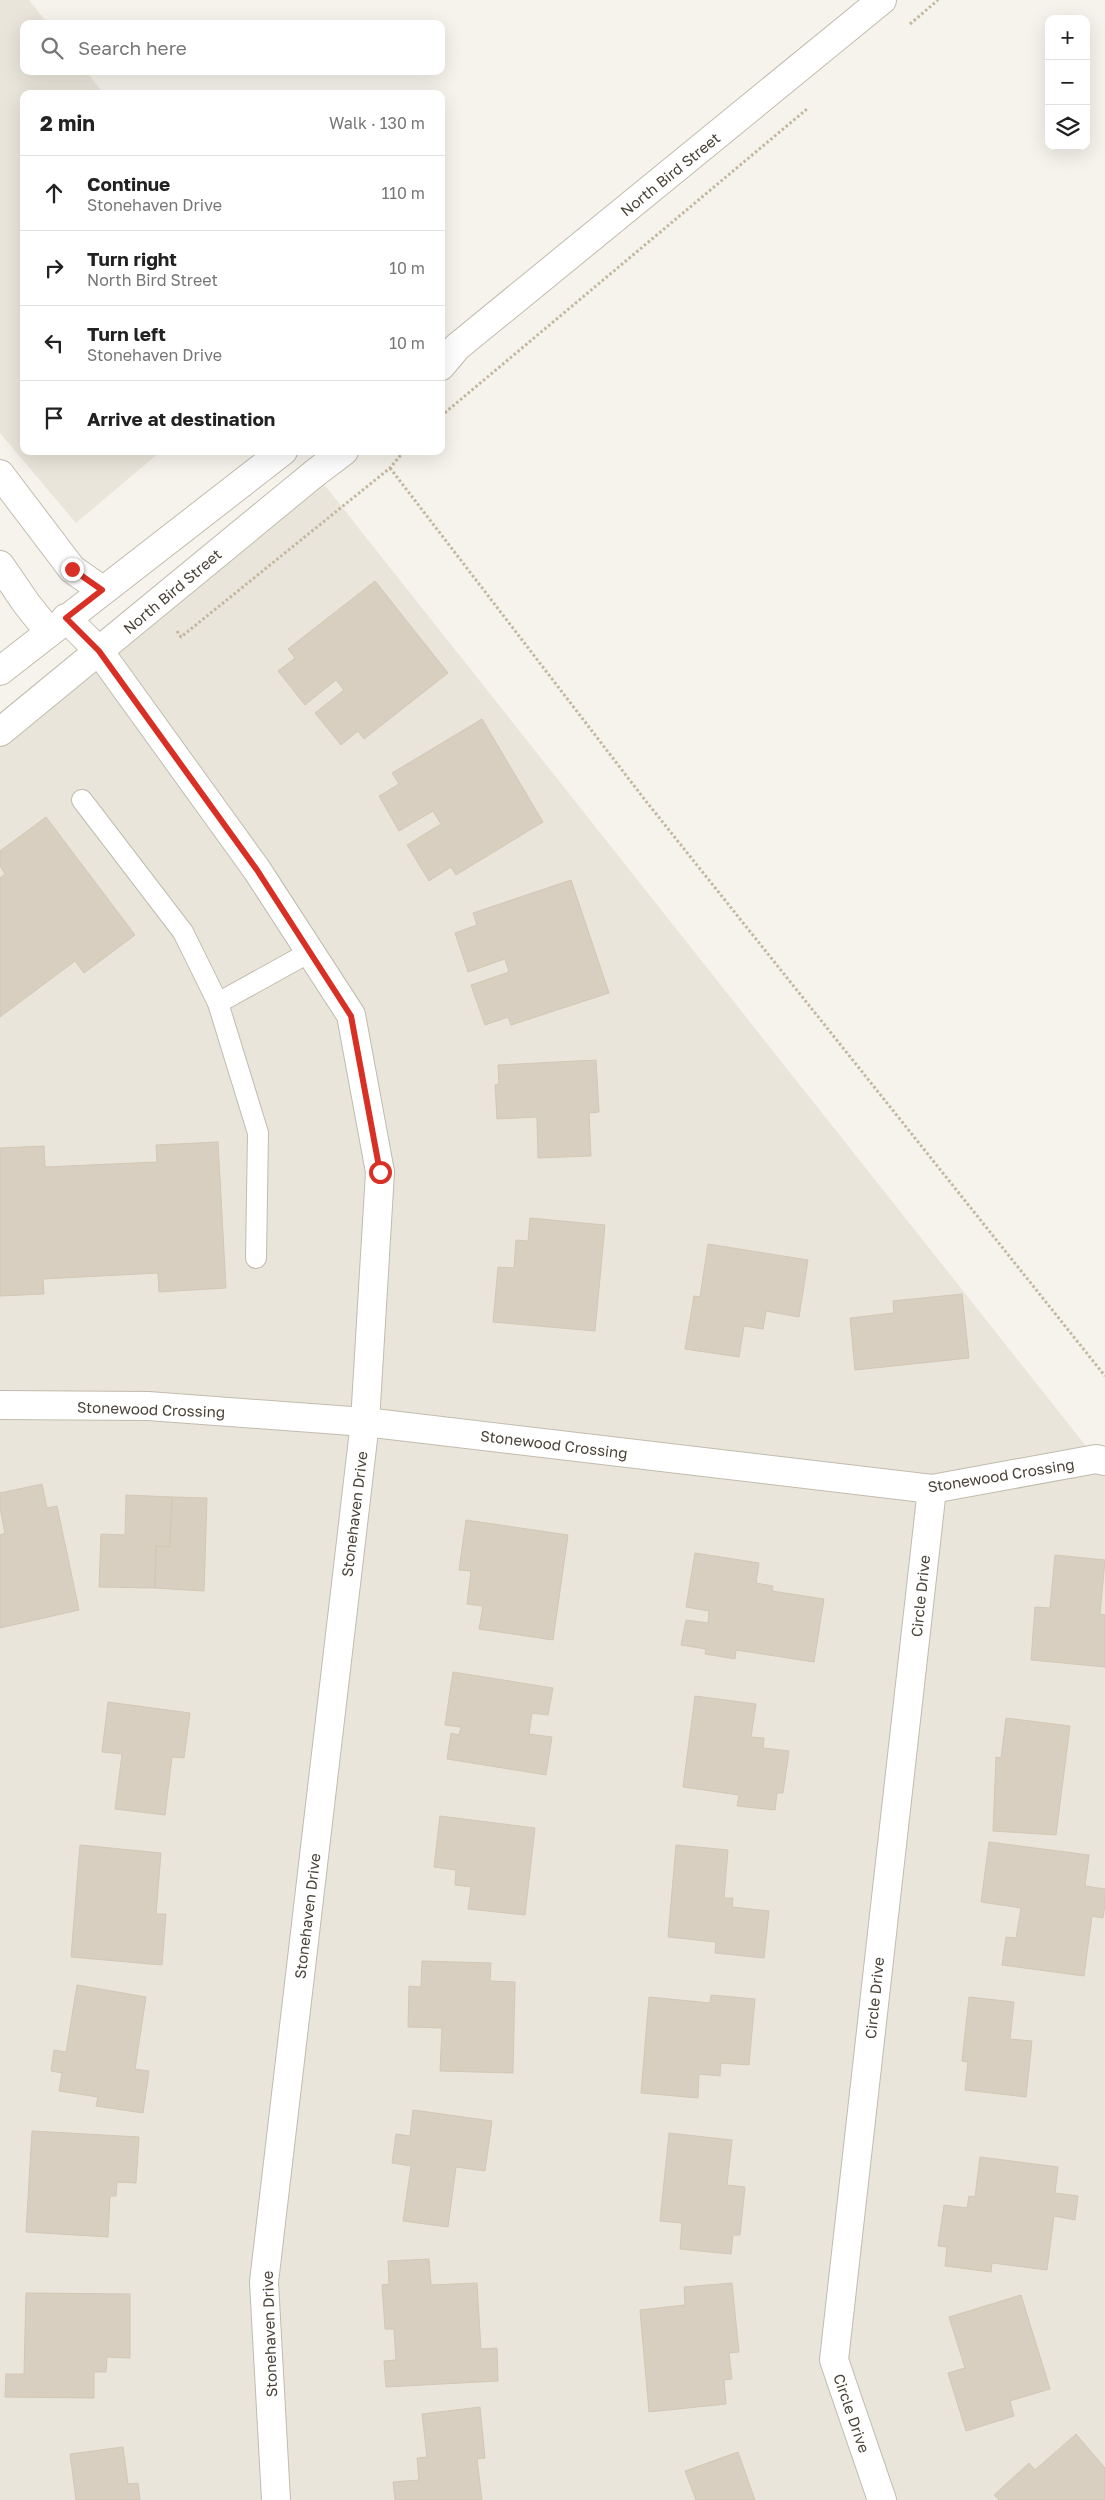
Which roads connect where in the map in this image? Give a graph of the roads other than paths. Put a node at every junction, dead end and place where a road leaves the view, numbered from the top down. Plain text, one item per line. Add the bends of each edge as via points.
1 (882, 0) edge
2 (447, 355) edge
3 (278, 455) edge
4 (339, 455) edge
5 (0, 474) edge
6 (0, 565) edge
7 (102, 590) junction
8 (57, 625) junction
9 (99, 651) junction
10 (0, 671) edge
11 (0, 732) edge
12 (82, 800) dead end
13 (310, 952) junction
14 (218, 1003) junction
15 (256, 1258) dead end
16 (0, 1405) edge
17 (365, 1422) junction
18 (1105, 1461) edge
19 (932, 1489) junction
20 (276, 2500) edge
21 (882, 2500) edge

1 - 2 street, North Bird Street
3 - 7 street
4 - 9 street, North Bird Street
5 - 7 street via 72,569
6 - 8 street, Stonehaven Drive via 26,604
7 - 8 street
8 - 9 street, Stonehaven Drive
8 - 10 street
9 - 11 street, North Bird Street
9 - 13 street, Stonehaven Drive via 257,870
12 - 14 lane via 183,932
13 - 14 lane
13 - 17 street, Stonehaven Drive via 351,1016 380,1172
14 - 15 lane via 258,1133
16 - 17 street, Stonewood Crossing via 148,1406
17 - 19 street, Stonewood Crossing
17 - 20 street, Stonehaven Drive via 264,2282
18 - 19 street, Stonewood Crossing via 1096,1459
19 - 21 street, Circle Drive via 834,2360

